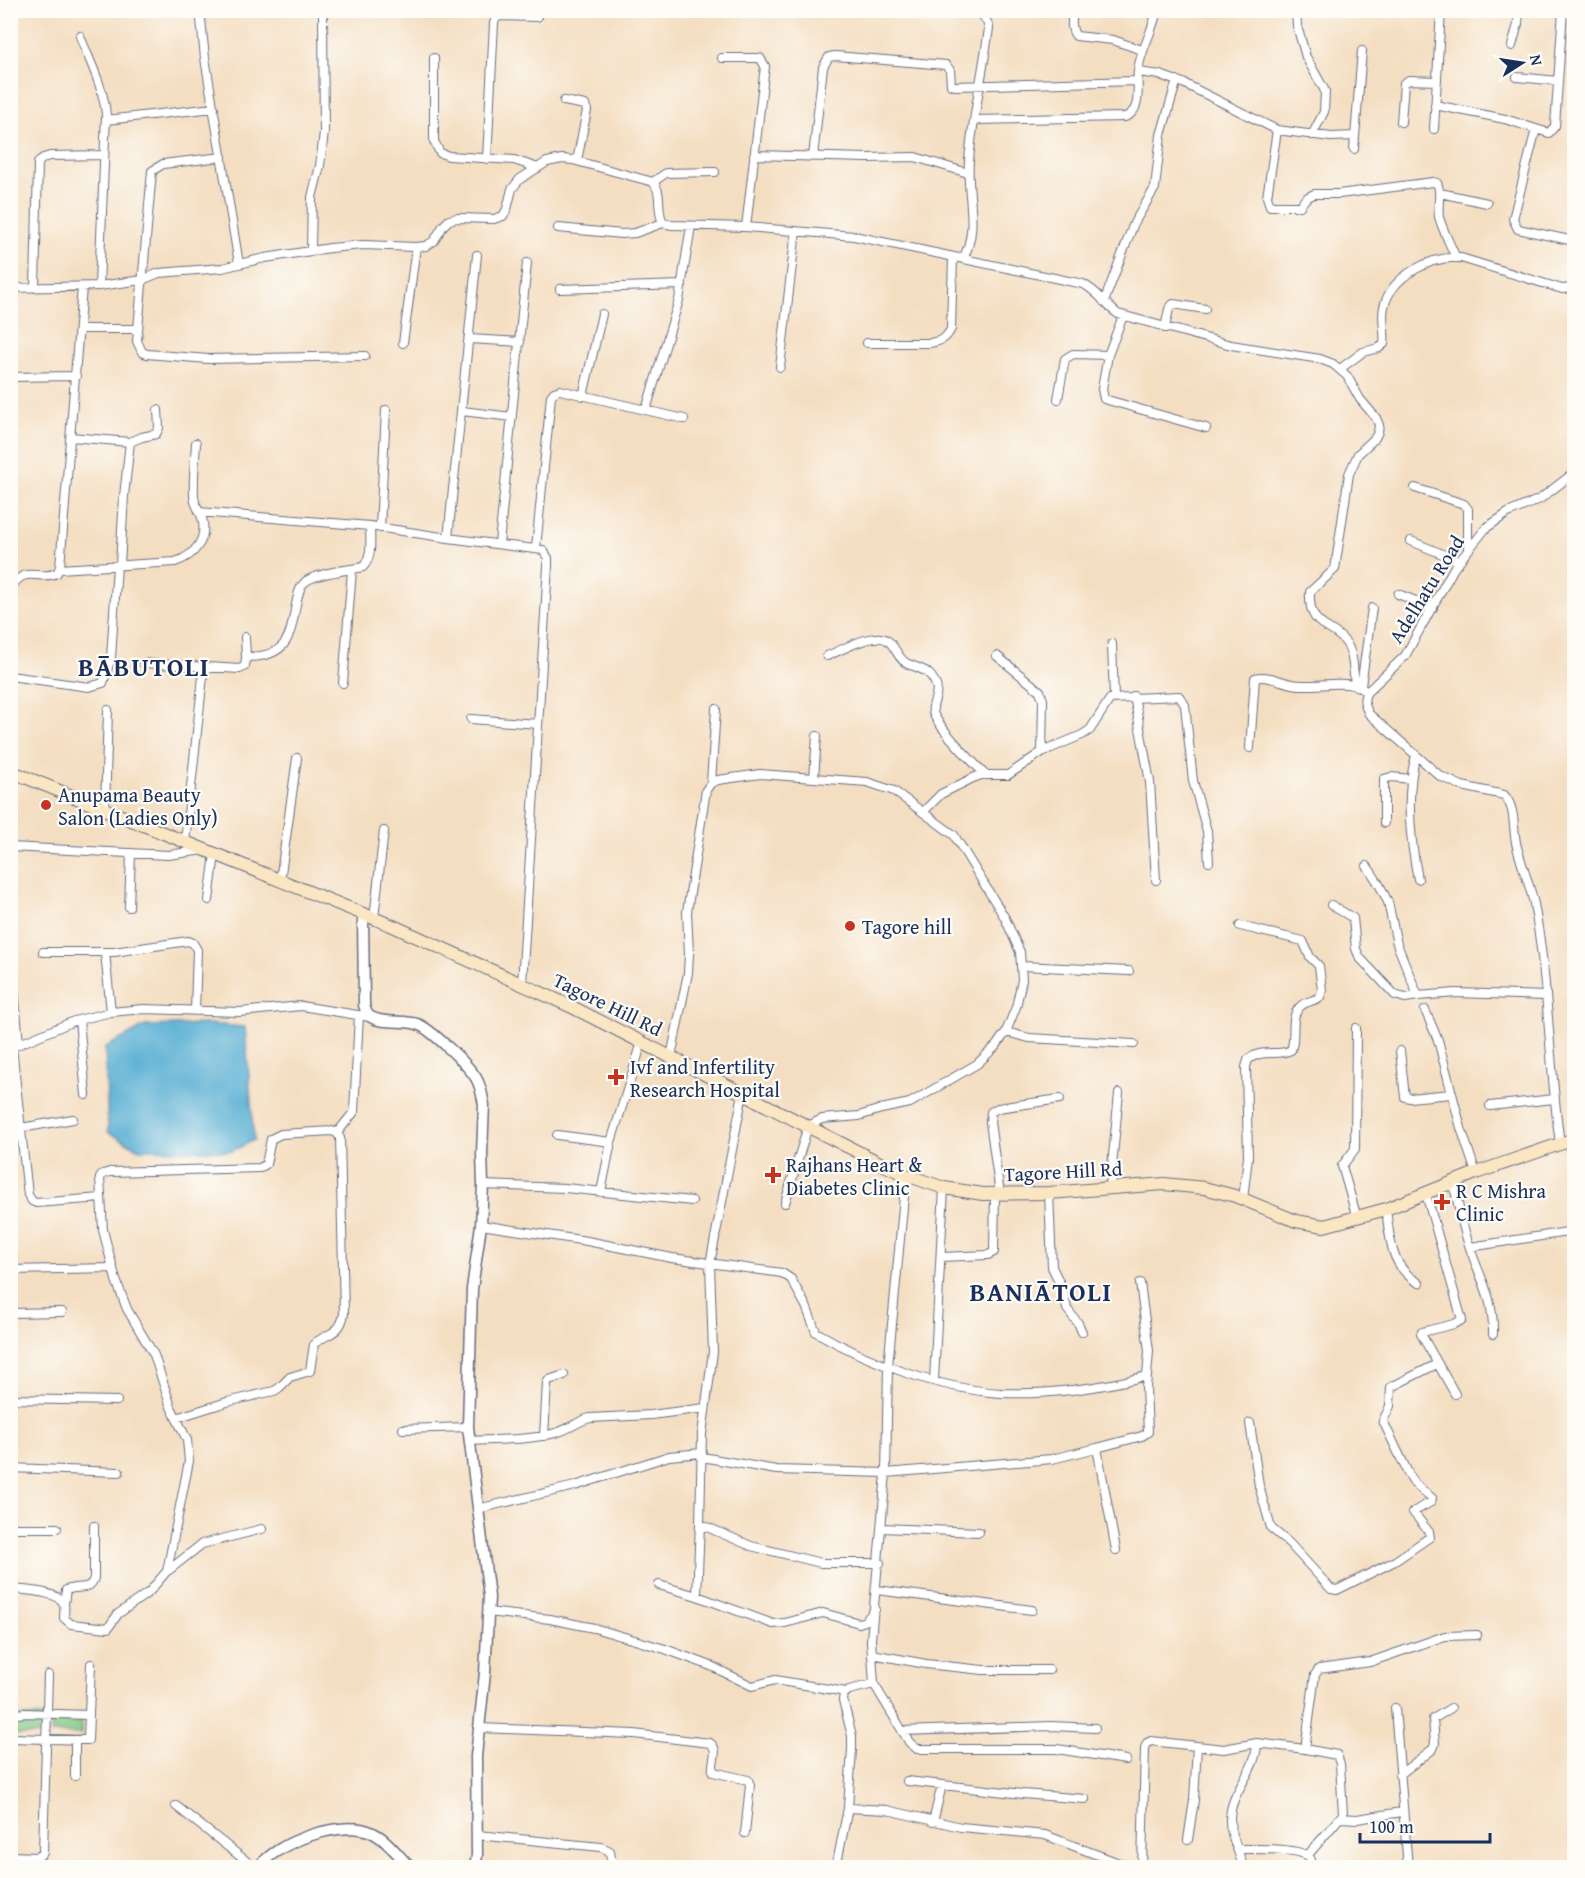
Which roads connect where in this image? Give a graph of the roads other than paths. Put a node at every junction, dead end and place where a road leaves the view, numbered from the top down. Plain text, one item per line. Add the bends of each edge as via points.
1 (200, 10) edge
2 (962, 10) edge
3 (1073, 10) edge
4 (1157, 10) edge
5 (1296, 10) edge
6 (1441, 10) edge
7 (1520, 10) edge
8 (1563, 10) edge
9 (323, 16) dead end
10 (537, 16) dead end
11 (80, 36) dead end
12 (1512, 46) dead end
13 (1142, 50) junction
14 (1362, 51) dead end
15 (435, 58) dead end
16 (722, 58) dead end
17 (1137, 76) junction
18 (1517, 77) dead end
19 (1177, 80) junction
20 (1437, 81) junction
21 (1558, 81) junction
22 (981, 86) junction
23 (564, 101) dead end
24 (1435, 105) junction
25 (214, 108) junction
26 (106, 120) junction
27 (975, 120) junction
28 (1401, 122) dead end
29 (1434, 129) dead end
30 (1536, 129) junction
31 (1277, 130) junction
32 (1311, 135) junction
33 (1355, 136) junction
34 (1354, 149) dead end
35 (104, 155) junction
36 (754, 155) junction
37 (222, 157) junction
38 (813, 157) junction
39 (487, 159) junction
40 (577, 161) junction
41 (538, 168) junction
42 (715, 172) dead end
43 (969, 173) junction
44 (653, 182) junction
45 (1440, 193) junction
46 (1487, 203) dead end
47 (663, 222) junction
48 (691, 226) junction
49 (746, 227) junction
50 (558, 228) dead end
51 (796, 231) junction
52 (1575, 242) edge
53 (416, 247) junction
54 (311, 250) junction
55 (477, 255) dead end
56 (1575, 256) edge
57 (953, 257) junction
58 (1456, 258) junction
59 (963, 259) junction
60 (527, 263) dead end
61 (239, 264) junction
62 (1575, 269) edge
63 (142, 280) junction
64 (682, 285) junction
65 (99, 286) junction
66 (82, 287) junction
67 (10, 288) edge
68 (35, 288) junction
69 (1575, 288) edge
70 (560, 289) dead end
71 (1104, 302) junction
72 (1204, 309) dead end
73 (602, 314) dead end
74 (1123, 316) junction
75 (1165, 328) junction
76 (79, 329) junction
77 (138, 329) junction
78 (469, 339) junction
79 (520, 342) junction
80 (403, 343) dead end
81 (867, 344) dead end
82 (1108, 355) junction
83 (365, 356) dead end
84 (780, 367) dead end
85 (1340, 369) junction
86 (76, 376) junction
87 (10, 377) edge
88 (583, 396) junction
89 (1058, 399) dead end
90 (158, 410) dead end
91 (386, 410) dead end
92 (646, 410) junction
93 (462, 411) junction
94 (512, 417) junction
95 (684, 419) dead end
96 (1206, 428) dead end
97 (71, 437) junction
98 (129, 442) junction
99 (196, 444) dead end
100 (1575, 473) edge
101 (1415, 488) dead end
102 (199, 512) junction
103 (370, 526) junction
104 (380, 528) junction
105 (448, 538) junction
106 (1411, 541) dead end
107 (500, 544) junction
108 (536, 548) junction
109 (1468, 549) junction
110 (1458, 561) junction
111 (118, 566) junction
112 (59, 569) junction
113 (352, 570) junction
114 (10, 589) edge
115 (1398, 594) dead end
116 (1372, 608) dead end
117 (1433, 608) junction
118 (245, 637) dead end
119 (1112, 644) dead end
120 (827, 656) dead end
121 (998, 656) dead end
122 (246, 657) junction
123 (143, 663) dead end
124 (204, 667) junction
125 (10, 676) edge
126 (343, 683) dead end
127 (1361, 687) junction
128 (1134, 696) junction
129 (1114, 698) junction
130 (716, 709) dead end
131 (108, 710) dead end
132 (471, 718) dead end
133 (538, 724) junction
134 (817, 736) dead end
135 (1250, 748) dead end
136 (1042, 752) junction
137 (1416, 755) junction
138 (297, 758) dead end
139 (10, 771) edge
140 (985, 775) junction
141 (814, 778) junction
142 (1411, 778) junction
143 (711, 783) junction
144 (105, 810) junction
145 (923, 812) junction
146 (1384, 823) dead end
147 (384, 831) dead end
148 (184, 842) junction
149 (10, 847) edge
150 (210, 852) junction
151 (131, 853) junction
152 (1209, 862) dead end
153 (1368, 866) dead end
154 (1418, 879) dead end
155 (1156, 880) dead end
156 (280, 881) junction
157 (209, 900) dead end
158 (1332, 905) dead end
159 (129, 907) dead end
160 (368, 916) junction
161 (1240, 926) dead end
162 (10, 943) edge
163 (43, 952) dead end
164 (105, 952) junction
165 (1022, 966) junction
166 (1129, 971) dead end
167 (522, 984) junction
168 (1418, 996) junction
169 (1546, 996) junction
170 (1425, 1010) dead end
171 (195, 1011) junction
172 (111, 1012) junction
173 (365, 1016) junction
174 (79, 1020) junction
175 (1356, 1028) dead end
176 (1006, 1032) junction
177 (642, 1042) junction
178 (1134, 1044) dead end
179 (14, 1046) edge
180 (1400, 1051) dead end
181 (671, 1056) junction
182 (744, 1093) junction
183 (1119, 1093) dead end
184 (1451, 1094) junction
185 (86, 1095) dead end
186 (1060, 1099) dead end
187 (1554, 1099) junction
188 (1490, 1106) dead end
189 (73, 1119) dead end
190 (808, 1126) junction
191 (21, 1128) junction
192 (337, 1133) junction
193 (557, 1134) dead end
194 (1575, 1139) edge
195 (611, 1142) junction
196 (1560, 1144) junction
197 (1476, 1173) junction
198 (906, 1175) junction
199 (1453, 1182) junction
200 (483, 1185) junction
201 (1110, 1187) junction
202 (944, 1188) junction
203 (602, 1192) junction
204 (1048, 1192) junction
205 (997, 1194) junction
206 (1426, 1194) junction
207 (101, 1198) junction
208 (1243, 1199) junction
209 (692, 1201) dead end
210 (785, 1203) dead end
211 (1386, 1209) junction
212 (1357, 1218) junction
213 (481, 1225) junction
214 (1575, 1231) edge
215 (1470, 1247) junction
216 (941, 1257) junction
217 (710, 1264) junction
218 (112, 1268) junction
219 (10, 1270) edge
220 (1419, 1282) dead end
221 (1140, 1283) dead end
222 (62, 1312) dead end
223 (10, 1313) edge
224 (1082, 1332) dead end
225 (1493, 1334) dead end
226 (1437, 1364) junction
227 (888, 1367) junction
228 (564, 1375) dead end
229 (1146, 1376) junction
230 (934, 1380) junction
231 (1455, 1394) dead end
232 (10, 1399) edge
233 (117, 1401) dead end
234 (705, 1408) junction
235 (176, 1418) junction
236 (1250, 1423) dead end
237 (468, 1427) junction
238 (403, 1429) dead end
239 (544, 1436) junction
240 (469, 1441) junction
241 (1097, 1448) junction
242 (702, 1455) junction
243 (10, 1468) edge
244 (119, 1472) dead end
245 (886, 1473) junction
246 (477, 1509) junction
247 (700, 1524) junction
248 (94, 1526) dead end
249 (10, 1528) edge
250 (57, 1528) dead end
251 (262, 1528) dead end
252 (881, 1528) junction
253 (979, 1532) dead end
254 (1116, 1550) dead end
255 (880, 1563) junction
256 (167, 1571) junction
257 (659, 1585) dead end
258 (10, 1589) edge
259 (877, 1590) junction
260 (697, 1596) junction
261 (64, 1604) junction
262 (875, 1610) junction
263 (1032, 1610) dead end
264 (488, 1612) junction
265 (1477, 1635) dead end
266 (872, 1654) junction
267 (91, 1664) dead end
268 (1049, 1670) dead end
269 (48, 1675) dead end
270 (874, 1684) junction
271 (846, 1692) junction
272 (1395, 1708) dead end
273 (1451, 1708) dead end
274 (47, 1714) junction
275 (10, 1715) edge
276 (89, 1715) junction
277 (479, 1728) junction
278 (1095, 1728) dead end
279 (902, 1731) junction
280 (10, 1738) edge
281 (47, 1738) junction
282 (75, 1741) junction
283 (1257, 1743) junction
284 (1197, 1746) junction
285 (1305, 1749) junction
286 (1126, 1760) dead end
287 (1399, 1775) junction
288 (75, 1776) dead end
289 (907, 1781) dead end
290 (942, 1785) junction
291 (1085, 1799) dead end
292 (176, 1806) dead end
293 (848, 1808) junction
294 (1402, 1812) junction
295 (1341, 1818) junction
296 (933, 1822) junction
297 (745, 1833) dead end
298 (477, 1835) junction
299 (1188, 1840) dead end
300 (1238, 1849) junction
301 (10, 1856) edge
302 (1308, 1856) junction
303 (257, 1868) edge
304 (411, 1868) edge
305 (475, 1868) edge
306 (612, 1868) edge
307 (836, 1868) edge
308 (1132, 1868) edge
309 (1142, 1868) edge
310 (1243, 1868) edge
311 (1312, 1868) edge
312 (1408, 1868) edge

1 - 25 street
2 - 22 street via 987,19
3 - 13 street via 1076,36 1113,40
4 - 13 street
5 - 32 street via 1306,57 1325,91 1324,112
6 - 20 street
7 - 12 street
8 - 21 street
9 - 54 street via 324,132 312,197
10 - 39 street via 496,18
11 - 26 street via 105,102
13 - 17 street
14 - 33 street
15 - 39 street via 436,147 449,156
16 - 36 street via 760,57 764,61
17 - 19 street via 1160,75
17 - 22 street
17 - 27 street via 1135,112 1125,117
18 - 21 street
19 - 31 street
19 - 71 street via 1161,135 1155,188 1134,223
20 - 24 street
20 - 28 street via 1404,83
21 - 30 street via 1555,126 1549,133
22 - 27 street
22 - 38 street via 951,84 946,65 829,57 823,67
23 - 40 street via 581,103 587,110
24 - 29 street
24 - 30 street
25 - 26 street
25 - 37 street
26 - 35 street
27 - 43 street
30 - 52 street via 1513,219 1518,229
31 - 32 street
31 - 45 street via 1267,197 1273,208 1300,206 1314,194 1433,182
32 - 33 street
33 - 34 street
35 - 65 street
35 - 68 street via 50,156 38,163
36 - 38 street
36 - 49 street
37 - 61 street
37 - 63 street via 163,164 152,171
38 - 43 street via 915,157
39 - 41 street via 514,160
40 - 41 street via 562,159
40 - 44 street
41 - 53 street via 512,189 503,216 449,220 434,241
42 - 44 street via 666,172
43 - 59 street via 972,235
44 - 47 street via 659,193
45 - 46 street
45 - 58 street via 1439,216
47 - 48 street
47 - 50 street via 622,234
48 - 49 street
48 - 64 street
49 - 51 street
51 - 57 street via 854,236
51 - 84 street
53 - 54 street via 363,245
53 - 80 street
54 - 61 street
55 - 78 street
56 - 62 street
57 - 59 street
57 - 81 street via 951,329 947,337 930,343
58 - 69 street via 1562,289
58 - 85 street via 1439,259 1396,283 1383,310 1384,344 1363,352
59 - 71 street via 1083,284 1093,288
60 - 79 street
61 - 63 street via 159,273
63 - 65 street
63 - 77 street
64 - 70 street
64 - 92 street
65 - 66 street
66 - 68 street
66 - 76 street
67 - 68 street
71 - 74 street
72 - 75 street via 1173,304
73 - 88 street
74 - 75 street
74 - 82 street
75 - 85 street via 1231,345 1306,355
76 - 77 street
76 - 86 street
77 - 83 street via 139,348 147,354 208,359
78 - 79 street
78 - 93 street
79 - 94 street
82 - 89 street via 1069,355
82 - 96 street via 1104,399
85 - 127 street via 1379,425 1375,438 1363,447 1349,474 1335,569 1310,592 1310,600 1318,621 1348,645
86 - 87 street
86 - 97 street
88 - 92 street
88 - 108 street via 560,390 551,396
90 - 98 street via 156,434
91 - 104 street
92 - 95 street
93 - 94 street
93 - 105 street
94 - 107 street
97 - 98 street
97 - 112 street
98 - 111 street
99 - 102 street via 194,492
100 - 109 street, Adelhatu Road via 1540,499 1496,520
101 - 109 street via 1464,504 1468,509
102 - 103 street
102 - 111 street via 202,539 187,558
103 - 104 street
103 - 113 street via 368,561
104 - 105 street
105 - 107 street
106 - 110 street
107 - 108 street
108 - 133 street via 543,549 548,558
109 - 110 street, Adelhatu Road
110 - 117 street, Adelhatu Road
111 - 112 street
111 - 125 street via 111,658 103,683 89,687
112 - 114 street via 49,576 15,575
113 - 122 street via 302,584 292,626 281,648 271,655
113 - 126 street
115 - 117 street
116 - 127 street
117 - 127 street, Adelhatu Road via 1405,656
118 - 122 street
119 - 129 street
120 - 140 street via 868,639 886,639 902,660 931,676 937,692 932,706 936,718
121 - 136 street via 1040,692
122 - 124 street via 240,669
123 - 124 street
124 - 148 street
127 - 135 street via 1303,686 1255,678
127 - 137 street via 1369,714
128 - 129 street
128 - 152 street via 1172,694 1185,705 1193,781 1207,831
128 - 155 street via 1150,782
129 - 136 street via 1106,702 1090,730
130 - 143 street
131 - 144 street
132 - 133 street
133 - 167 street
134 - 141 street
136 - 140 street via 1008,775
137 - 142 street
137 - 169 street via 1452,783 1504,795 1511,805 1516,845 1534,905
138 - 156 street
139 - 144 main road, Tagore Hill Rd
140 - 145 street via 941,794
141 - 143 street via 760,774
141 - 145 street via 881,786
142 - 146 street via 1391,777 1382,783
142 - 154 street via 1411,838
143 - 181 street via 706,790 687,912 688,973
144 - 148 main road, Tagore Hill Rd
145 - 165 street via 954,835 962,846 1012,931
147 - 160 street
148 - 150 main road, Tagore Hill Rd
149 - 151 street
150 - 151 street
150 - 156 main road, Tagore Hill Rd
150 - 157 street
151 - 159 street
153 - 168 street via 1388,902 1397,944
156 - 160 main road, Tagore Hill Rd
158 - 168 street via 1353,918 1358,953 1395,995
160 - 167 main road, Tagore Hill Rd
160 - 173 street
161 - 208 street via 1303,941 1319,966 1323,990 1320,998 1296,1011 1291,1050 1259,1053 1248,1059 1248,1157
162 - 179 street
163 - 164 street
164 - 171 street via 194,943
164 - 172 street
165 - 166 street
165 - 176 street via 1016,1007
167 - 177 main road, Tagore Hill Rd
168 - 169 street
169 - 187 street
170 - 184 street via 1438,1040
171 - 172 street
171 - 173 street via 240,1012 301,1006
172 - 174 street
173 - 192 street via 354,1112
173 - 200 street via 416,1023 476,1077 484,1105
174 - 179 street
174 - 185 street
175 - 212 street via 1355,1149 1342,1169
176 - 178 street via 1029,1038
176 - 190 street via 977,1064 910,1103 859,1116 822,1119
177 - 181 main road, Tagore Hill Rd
177 - 195 street
179 - 191 street
180 - 184 street via 1405,1097
181 - 182 main road, Tagore Hill Rd
182 - 190 main road, Tagore Hill Rd
182 - 217 street
183 - 201 street
184 - 197 street
186 - 205 street via 991,1112
187 - 188 street
187 - 196 street
189 - 191 street
190 - 198 main road, Tagore Hill Rd
190 - 210 street
191 - 207 street via 28,1195 32,1201
192 - 207 street via 274,1136 266,1164 260,1168 103,1174 99,1183
192 - 235 street via 344,1314 341,1325 314,1344 309,1371 290,1377 277,1389
193 - 195 street
194 - 196 main road, Tagore Hill Rd
195 - 203 street
196 - 197 main road, Tagore Hill Rd
197 - 199 main road, Tagore Hill Rd
198 - 202 main road, Tagore Hill Rd
198 - 227 street
199 - 206 main road, Tagore Hill Rd
199 - 215 street
200 - 203 street
200 - 213 street
201 - 204 main road, Tagore Hill Rd
201 - 208 main road, Tagore Hill Rd via 1164,1184 1204,1188
202 - 205 main road, Tagore Hill Rd
202 - 216 street
203 - 209 street
204 - 205 main road, Tagore Hill Rd
204 - 224 street via 1052,1267 1067,1309
205 - 216 street via 994,1252
206 - 211 main road, Tagore Hill Rd
206 - 226 street via 1462,1320 1421,1333
207 - 218 street
208 - 212 main road, Tagore Hill Rd via 1310,1224 1324,1226
211 - 212 main road, Tagore Hill Rd
211 - 220 street via 1394,1258 1409,1277
213 - 217 street
213 - 237 street via 472,1289
214 - 215 street
215 - 225 street via 1491,1302
216 - 230 street
217 - 227 street via 785,1274 810,1312 816,1332
217 - 234 street via 712,1352
218 - 219 street
218 - 235 street via 127,1309 154,1355
221 - 229 street via 1149,1351
222 - 223 street
226 - 231 street
226 - 236 street via 1391,1387 1390,1406 1383,1421 1408,1473 1432,1498 1413,1512 1430,1537 1395,1561 1337,1590 1331,1589 1271,1528 1259,1486
227 - 230 street
227 - 245 street
228 - 239 street via 546,1383
229 - 230 street via 1095,1387 1009,1393
229 - 241 street via 1147,1433
232 - 233 street
234 - 239 street via 590,1418
234 - 242 street
235 - 256 street via 189,1452
237 - 238 street
237 - 240 street
239 - 240 street
240 - 246 street
241 - 245 street via 1052,1459
241 - 254 street
242 - 245 street via 776,1470
242 - 246 street via 669,1456 575,1486
242 - 247 street
243 - 244 street
245 - 252 street
246 - 264 street
247 - 255 street via 751,1546 821,1563
247 - 260 street
248 - 261 street via 92,1584 66,1590
249 - 250 street
251 - 256 street via 202,1544
252 - 253 street
252 - 255 street
255 - 259 street
256 - 261 street via 149,1592 118,1614 108,1628 71,1624 64,1618
257 - 260 street
258 - 261 street via 56,1595
259 - 262 street
259 - 263 street
260 - 262 street via 773,1624 823,1612 859,1623
262 - 266 street
264 - 271 street via 594,1628 665,1649 752,1686 776,1680
264 - 277 street
265 - 285 street via 1445,1636 1376,1660 1319,1669
266 - 268 street via 983,1670
266 - 270 street
267 - 276 street
269 - 274 street
270 - 271 street
270 - 279 street
271 - 293 street via 843,1700 852,1743
272 - 287 street
273 - 287 street via 1434,1719 1433,1749
274 - 275 street
274 - 276 street
274 - 281 street
276 - 282 street via 88,1740
277 - 297 street via 634,1734 710,1743 716,1751 713,1772 749,1782
277 - 298 street
278 - 279 street via 1051,1725
279 - 286 street via 917,1749 1057,1749
280 - 281 street
281 - 282 street
281 - 301 street via 43,1853 38,1857
282 - 288 street
283 - 284 street via 1224,1749
283 - 285 street
283 - 300 street via 1254,1762 1231,1810 1230,1825
284 - 299 street
284 - 309 street via 1154,1741 1146,1745
285 - 295 street via 1339,1757 1344,1807
287 - 294 street
289 - 290 street
290 - 291 street
290 - 296 street
292 - 303 street
293 - 296 street via 888,1810
293 - 307 street
294 - 295 street
294 - 312 street
295 - 302 street
296 - 308 street via 1045,1835
298 - 305 street
298 - 306 street via 601,1847 610,1851
300 - 302 street via 1285,1850
300 - 310 street
302 - 311 street
303 - 304 street via 284,1845 324,1832 356,1828 374,1833

